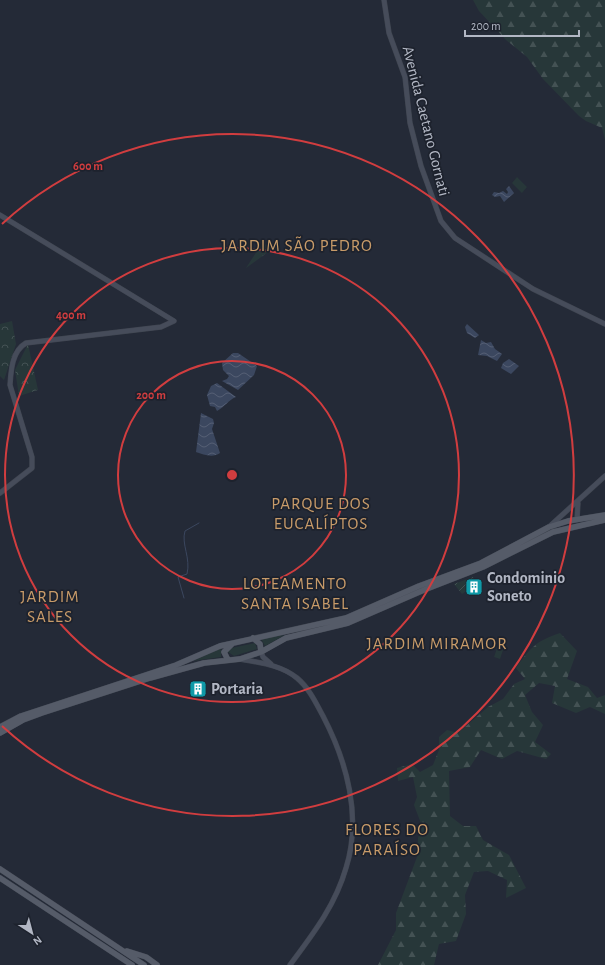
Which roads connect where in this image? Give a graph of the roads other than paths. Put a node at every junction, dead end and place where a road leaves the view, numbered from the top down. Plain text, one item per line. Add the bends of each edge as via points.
1 (384, 0) edge
2 (0, 216) edge
3 (605, 324) edge
4 (605, 476) edge
5 (0, 494) edge
6 (578, 502) junction
7 (568, 511) junction
8 (605, 515) edge
9 (576, 516) junction
10 (605, 520) edge
11 (551, 530) junction
12 (253, 638) junction
13 (234, 643) junction
14 (261, 652) junction
15 (240, 659) junction
16 (228, 660) junction
17 (271, 664) junction
18 (0, 727) edge
19 (0, 733) edge
20 (0, 869) edge
21 (0, 878) edge
22 (121, 949) junction
23 (132, 965) edge
24 (144, 965) edge
25 (157, 965) edge
26 (290, 965) edge

1 - 3 street, Avenida Caetano Gornati via 390,33 405,77 410,123 421,166 440,221 455,238 533,289
2 - 5 street via 174,320 161,327 35,341 22,345 14,358 10,385 32,457 32,468
4 - 6 street
6 - 7 street
6 - 9 street
7 - 9 street
7 - 11 street
8 - 9 main road
9 - 11 main road
10 - 11 main road
11 - 12 main road via 481,563 346,618
11 - 14 main road via 468,573 348,622 286,638
12 - 13 main road
12 - 14 main road via 260,644
13 - 16 main road via 224,652
13 - 18 main road via 209,650 176,665 41,708
14 - 15 main road
14 - 17 street
15 - 16 main road
15 - 17 street
16 - 19 main road via 180,669 94,696 23,720
17 - 26 street via 298,679 318,707 342,757 351,809 352,834 337,892 322,922
20 - 22 main road
21 - 23 main road
22 - 24 main road
22 - 25 main road via 146,957

